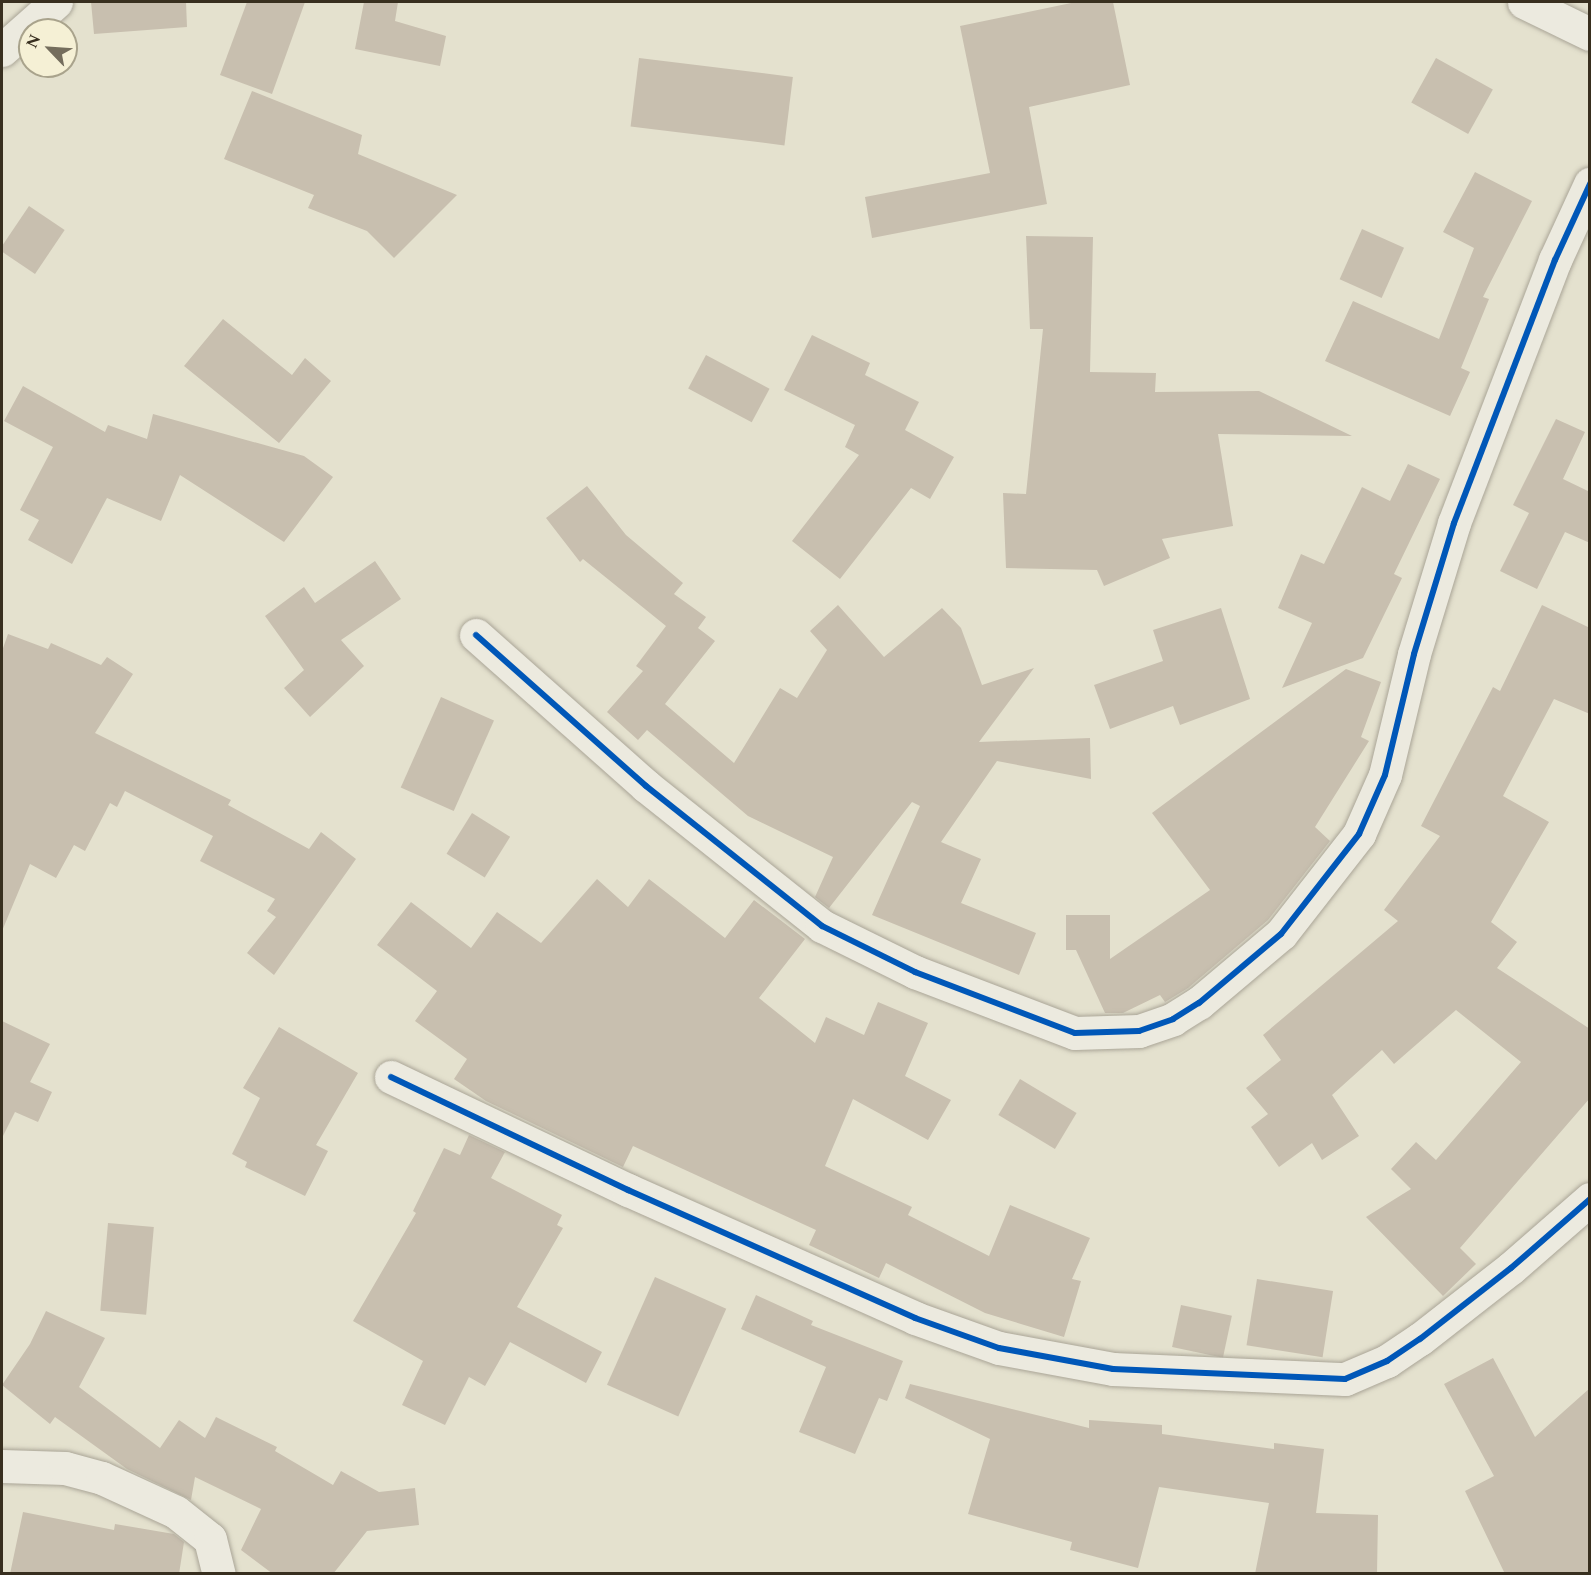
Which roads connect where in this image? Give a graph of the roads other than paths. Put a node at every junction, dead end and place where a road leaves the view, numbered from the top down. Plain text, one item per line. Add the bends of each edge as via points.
1 (56, 2) edge
2 (1524, 2) edge
3 (1590, 34) edge
4 (2, 50) edge
5 (1590, 184) edge
6 (476, 635) dead end
7 (391, 1077) dead end
8 (1590, 1199) edge
9 (2, 1466) edge
10 (219, 1574) edge

1 - 4 street
2 - 3 street
5 - 6 street via 1555,260 1454,523 1414,654 1385,775 1359,834 1281,934 1199,1003 1173,1019 1139,1031 1075,1033 915,972 822,926 646,786
7 - 8 street via 628,1190 915,1318 999,1348 1113,1369 1345,1379 1387,1361 1420,1339 1511,1268
9 - 10 street via 65,1468 102,1478 176,1512 210,1539

